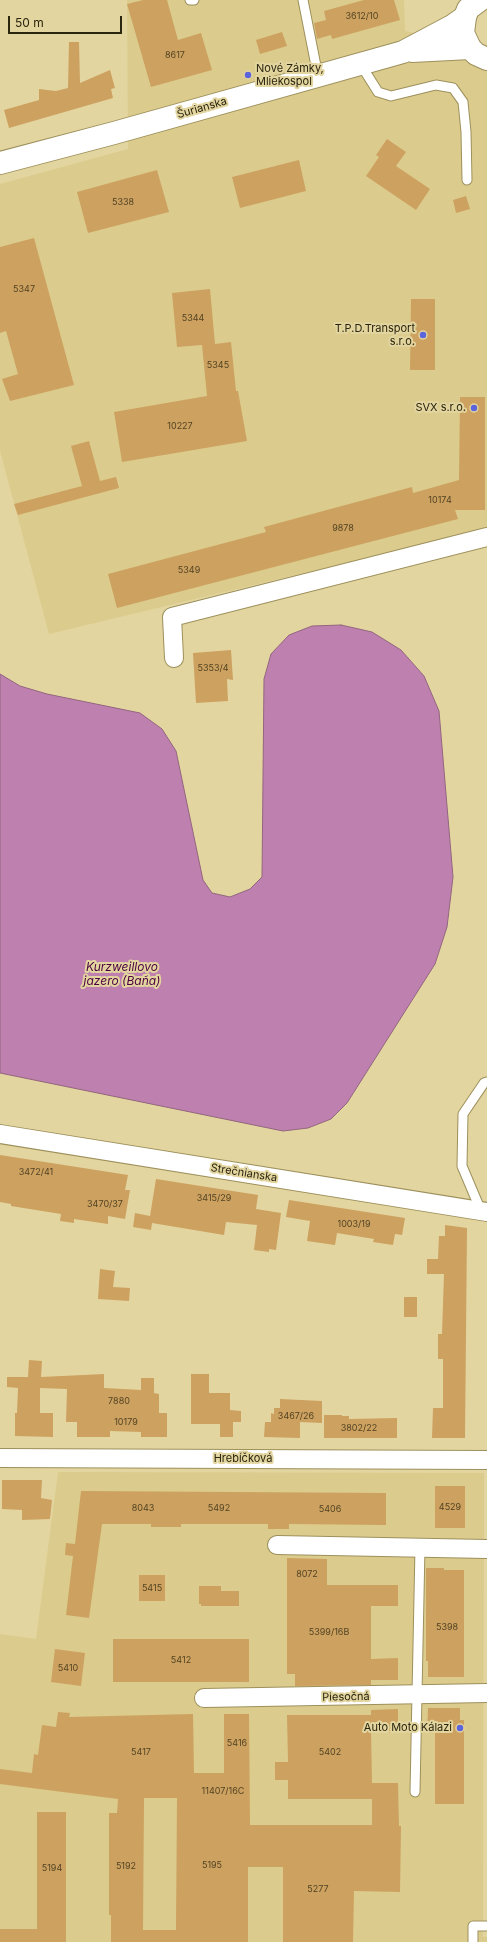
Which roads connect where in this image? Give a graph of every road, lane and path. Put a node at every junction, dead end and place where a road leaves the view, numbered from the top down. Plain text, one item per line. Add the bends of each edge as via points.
1 (190, 0) edge
2 (194, 0) edge
3 (303, 0) edge
4 (480, 0) edge
5 (465, 16) junction
6 (402, 52) junction
7 (482, 58) edge
8 (361, 65) junction
9 (318, 76) junction
10 (0, 163) edge
11 (467, 180) dead end
12 (487, 537) edge
13 (174, 658) dead end
14 (487, 1082) edge
15 (0, 1134) edge
16 (484, 1212) edge
17 (0, 1458) edge
18 (487, 1460) edge
19 (277, 1545) dead end
20 (420, 1547) junction
21 (487, 1549) edge
22 (487, 1693) edge
23 (416, 1696) junction
24 (204, 1698) dead end
25 (415, 1792) dead end
26 (487, 1926) edge
27 (473, 1942) edge

1 - 2 lane
3 - 9 lane
4 - 5 street, Šurianska via 468,9
5 - 6 street, Šurianska via 452,26
5 - 7 street via 463,33
6 - 7 street, Šurianska
6 - 8 street, Šurianska
8 - 9 street, Šurianska
8 - 11 lane via 378,92 391,96 436,85 453,88 463,102
9 - 10 street, Šurianska
12 - 13 street via 172,617
14 - 16 lane via 463,1114 462,1166
15 - 16 street, Strečnianska
17 - 18 street, Hrebíčková
19 - 20 street
20 - 21 street
20 - 23 lane
22 - 23 street, Piesočná
23 - 24 street, Piesočná
23 - 25 lane
26 - 27 lane via 473,1926

